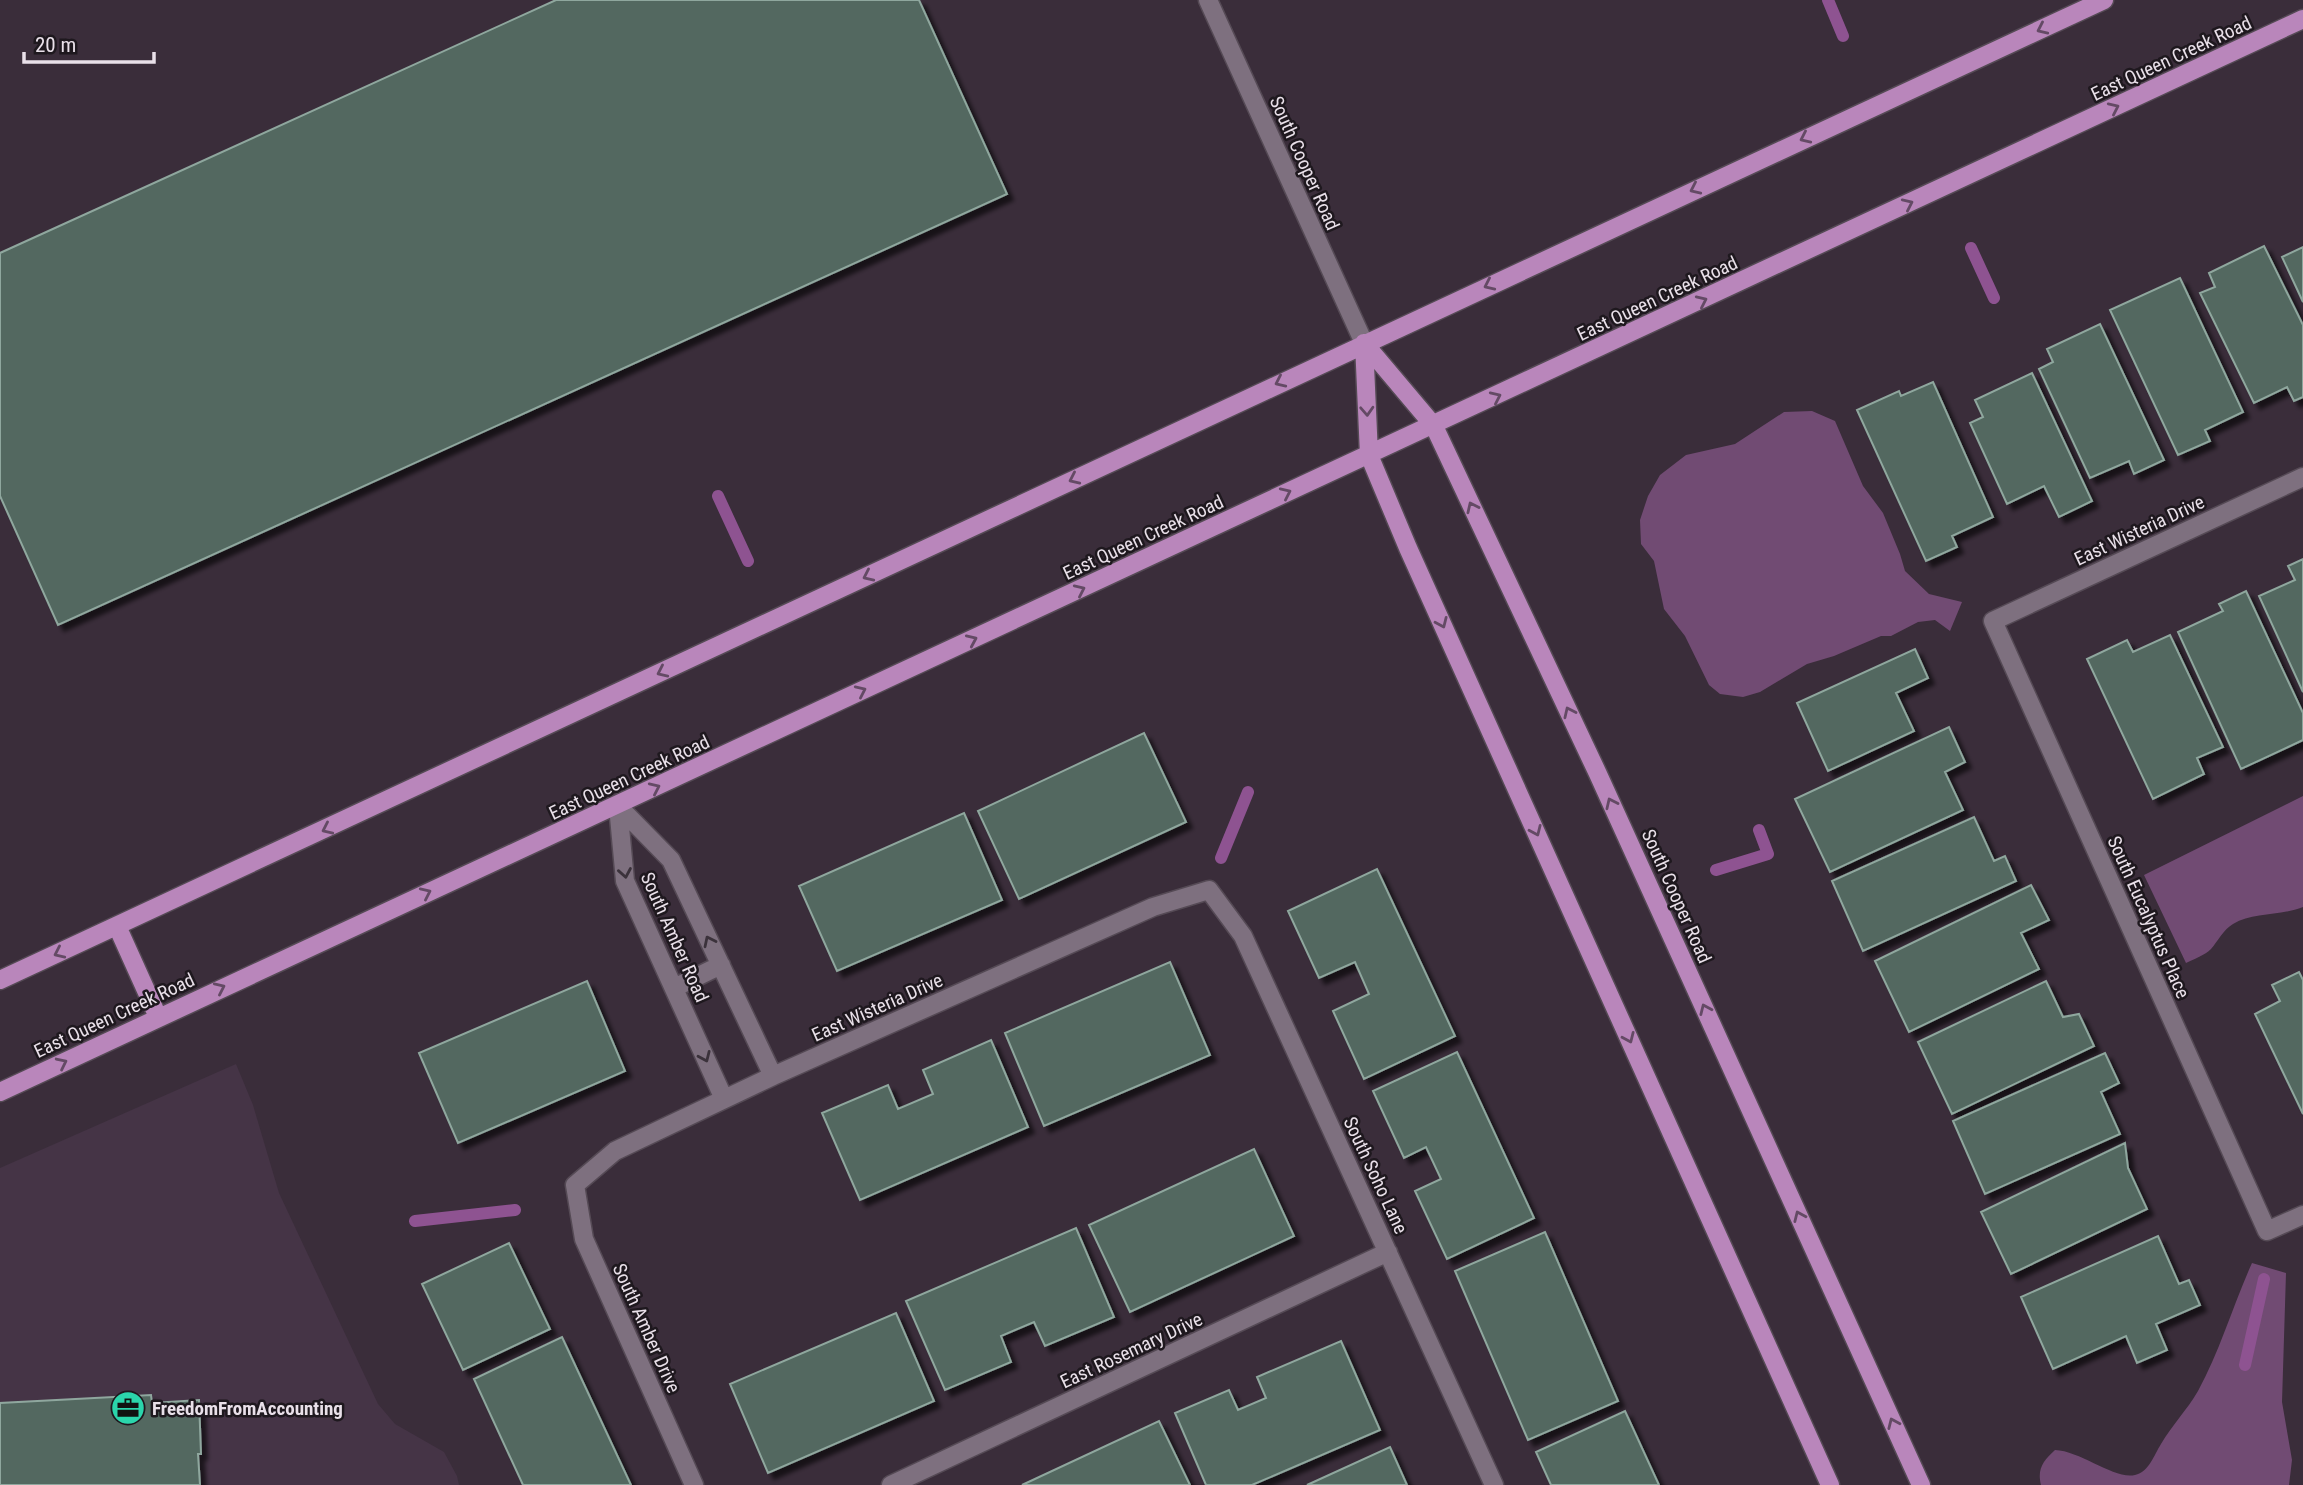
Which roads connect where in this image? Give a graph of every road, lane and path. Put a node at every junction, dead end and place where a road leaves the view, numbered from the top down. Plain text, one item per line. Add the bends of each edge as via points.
1 (1208, 0) edge
2 (2104, 0) edge
3 (2303, 19) edge
4 (1364, 343) junction
5 (1434, 426) junction
6 (1369, 455) junction
7 (2303, 477) edge
8 (1993, 621) joint
9 (618, 806) junction
10 (1209, 890) joint
11 (117, 926) junction
12 (721, 965) junction
13 (0, 981) edge
14 (674, 988) junction
15 (158, 1017) junction
16 (773, 1076) junction
17 (0, 1092) edge
18 (724, 1099) junction
19 (575, 1185) joint
20 (2303, 1215) edge
21 (1388, 1252) junction
22 (694, 1485) edge
23 (891, 1485) edge
24 (1494, 1485) edge
25 (1830, 1485) edge
26 (1922, 1485) edge

1 - 4 street, South Cooper Road
2 -> 4 main road
5 -> 3 main road, East Queen Creek Road
4 - 5 main road, South Cooper Road
4 -> 6 main road, South Cooper Road
4 -> 11 main road
5 - 6 main road, East Queen Creek Road
26 -> 5 main road, South Cooper Road
9 -> 6 main road, East Queen Creek Road
6 -> 25 main road, South Cooper Road
7 - 8 street, East Wisteria Drive
8 - 20 street, South Eucalyptus Place via 2267,1231
12 -> 9 street, South Amber Road via 671,860
9 -> 14 street, South Amber Road via 625,881
15 -> 9 main road, East Queen Creek Road
10 - 16 street, East Wisteria Drive via 1153,907
10 - 21 street, South Soho Lane via 1243,936
11 -> 13 main road
11 - 15 main road
12 - 14 street
12 - 16 street, South Amber Road
14 -> 18 street, South Amber Road
17 -> 15 main road, East Queen Creek Road
16 - 18 street, East Wisteria Drive
18 - 19 street, East Wisteria Drive via 615,1151
19 - 22 street, South Amber Drive via 584,1239
21 - 23 street, East Rosemary Drive
21 - 24 street, South Soho Lane

